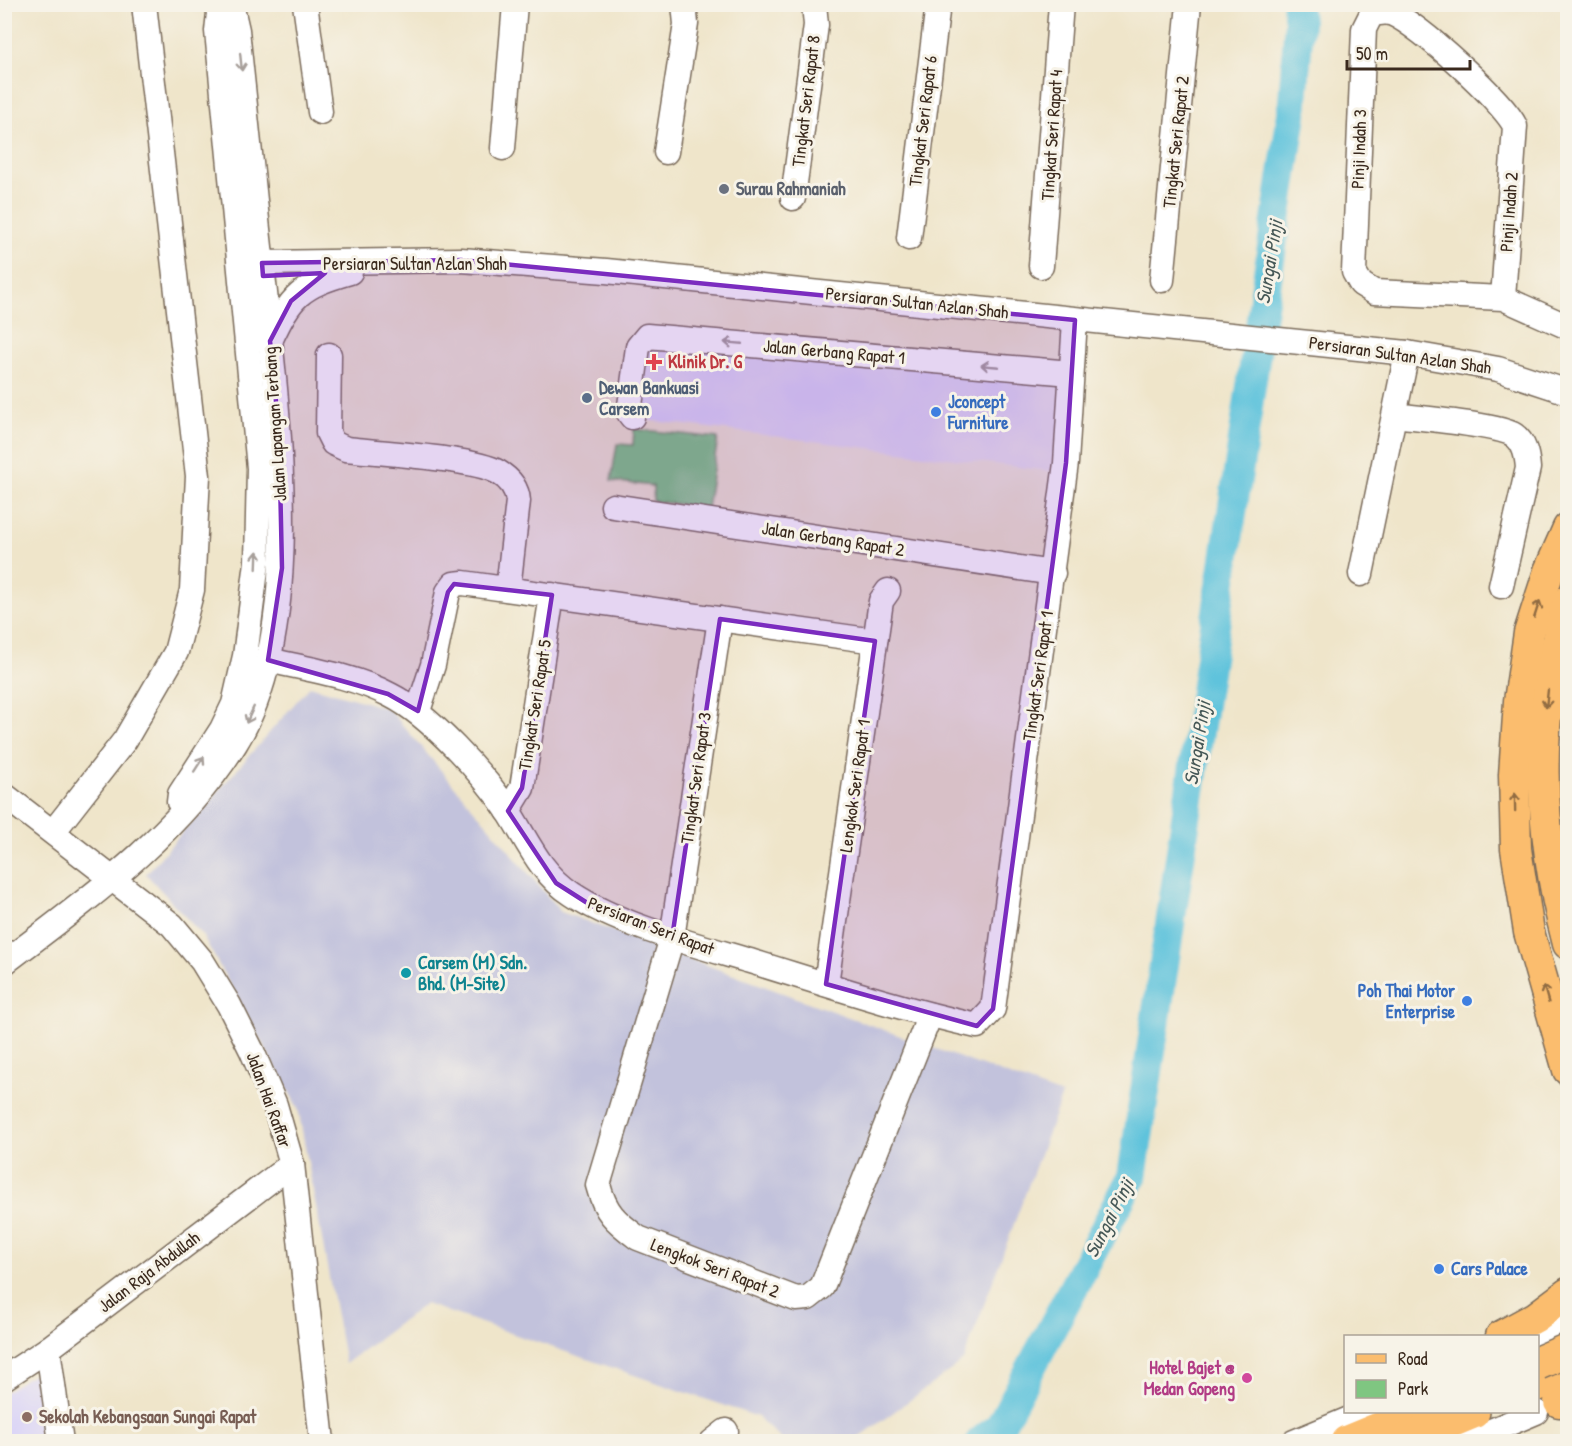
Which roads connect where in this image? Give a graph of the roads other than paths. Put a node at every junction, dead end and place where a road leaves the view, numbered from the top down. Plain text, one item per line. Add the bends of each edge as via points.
1 (144, 4) edge
2 (220, 4) edge
3 (231, 4) edge
4 (305, 4) edge
5 (515, 4) edge
6 (684, 4) edge
7 (814, 4) edge
8 (938, 4) edge
9 (1061, 4) edge
10 (1189, 4) edge
11 (223, 99) junction
12 (320, 112) dead end
13 (1515, 126) joint
14 (502, 148) dead end
15 (666, 152) dead end
16 (793, 198) dead end
17 (256, 205) junction
18 (909, 238) dead end
19 (314, 264) junction
20 (1041, 266) dead end
21 (260, 270) junction
22 (350, 272) junction
23 (1162, 280) dead end
24 (1503, 298) junction
25 (1074, 324) junction
26 (1568, 327) edge
27 (270, 341) junction
28 (329, 355) dead end
29 (1406, 360) junction
30 (1071, 373) junction
31 (1568, 392) edge
32 (1568, 405) edge
33 (253, 406) junction
34 (1395, 415) junction
35 (632, 417) dead end
36 (613, 506) dead end
37 (1568, 528) edge
38 (1053, 573) junction
39 (1361, 574) dead end
40 (1500, 586) dead end
41 (508, 589) junction
42 (888, 591) dead end
43 (552, 596) junction
44 (1568, 601) edge
45 (250, 618) junction
46 (720, 619) junction
47 (875, 641) junction
48 (268, 660) junction
49 (234, 704) junction
50 (418, 711) junction
51 (4, 795) edge
52 (508, 811) junction
53 (177, 817) junction
54 (54, 832) junction
55 (114, 878) junction
56 (1562, 899) edge
57 (672, 938) junction
58 (1568, 944) edge
59 (4, 963) edge
60 (826, 984) junction
61 (930, 1015) junction
62 (977, 1026) joint
63 (1568, 1070) edge
64 (292, 1164) junction
65 (1568, 1293) edge
66 (1568, 1326) edge
67 (1503, 1335) edge
68 (1539, 1340) edge
69 (1539, 1341) edge
70 (48, 1348) junction
71 (1568, 1352) edge
72 (1539, 1363) edge
73 (1568, 1370) edge
74 (4, 1378) edge
75 (1555, 1400) edge
76 (1539, 1407) edge
77 (1364, 1413) edge
78 (1418, 1413) edge
79 (1471, 1413) edge
80 (1527, 1413) edge
81 (61, 1442) edge
82 (322, 1442) edge
83 (1294, 1442) edge
84 (1347, 1442) edge
85 (1401, 1442) edge
86 (1465, 1442) edge

1 - 54 street via 198,476 192,590 179,643 170,662 125,740
2 - 11 street, Jalan Lapangan Terbang via 217,31
3 -> 17 street, Jalan Lapangan Terbang
4 - 12 street
5 - 14 street
6 - 15 street via 686,24
7 - 16 street, Tingkat Seri Rapat 8 via 816,25
8 - 18 street, Tingkat Seri Rapat 6
9 - 20 street, Tingkat Seri Rapat 4
10 - 23 street, Tingkat Seri Rapat 2
11 - 21 street via 244,241
11 - 33 street, Jalan Lapangan Terbang
13 - 24 street, Pinji Indah 2
13 - 24 street, Pinji Indah 3 via 1495,99 1411,24 1391,13 1371,15 1364,29 1354,272 1361,284 1374,292
17 - 19 street via 262,231 275,251
17 - 21 street, Jalan Lapangan Terbang
19 - 21 street, Persiaran Sultan Azlan Shah
19 - 25 street, Persiaran Sultan Azlan Shah via 461,260 562,267
21 - 22 street, Persiaran Sultan Azlan Shah
21 - 27 street, Jalan Lapangan Terbang
21 - 33 street
22 - 25 street, Persiaran Sultan Azlan Shah via 460,269
22 - 27 street via 314,283 291,301
24 - 26 street
25 - 29 street, Persiaran Sultan Azlan Shah
25 - 30 street, Tingkat Seri Rapat 1
27 - 48 street, Jalan Lapangan Terbang via 279,432 282,568
28 - 41 street via 328,433 333,443 346,449 482,466 510,481 518,491
29 - 31 street, Persiaran Sultan Azlan Shah via 1498,369
29 - 32 street, Persiaran Sultan Azlan Shah via 1494,381
29 - 34 street
30 -> 35 street, Jalan Gerbang Rapat 1 via 648,336 638,347 629,413
30 - 38 street, Tingkat Seri Rapat 1 via 1066,463
45 -> 33 street, Jalan Lapangan Terbang via 257,568 259,468
34 - 39 street
34 - 40 street via 1498,430 1514,435 1526,451 1528,468
36 - 38 street, Jalan Gerbang Rapat 2
63 -> 37 main road via 1529,932 1516,849 1514,775 1529,633
38 - 62 street, Tingkat Seri Rapat 1 via 993,1009
41 - 43 street
41 - 50 street via 463,583 454,584 448,592 433,665
42 - 47 street, Lengkok Seri Rapat 1 via 881,601
43 - 46 street
43 - 52 street, Tingkat Seri Rapat 5 via 522,788
44 -> 56 main road via 1554,650 1541,766 1544,822
45 - 48 street via 257,647
45 - 49 street, Jalan Lapangan Terbang
46 - 47 street
46 - 57 street, Tingkat Seri Rapat 3
47 - 60 street, Lengkok Seri Rapat 1
48 - 49 street via 248,675
48 - 50 street, Persiaran Seri Rapat via 388,694
48 -> 53 street, Jalan Lapangan Terbang via 253,708 236,743
53 -> 49 street, Jalan Lapangan Terbang via 180,794
50 - 52 street, Persiaran Seri Rapat
51 - 54 street, Jalan Hai Raffar
52 - 57 street, Persiaran Seri Rapat via 556,883 592,906
53 - 55 street, Jalan Lapangan Terbang
54 - 55 street, Jalan Hai Raffar
55 - 59 street, Jalan Lapangan Terbang
55 - 64 street, Jalan Hai Raffar via 172,925 202,961 252,1051 275,1105
56 - 58 main road
57 - 60 street, Persiaran Seri Rapat
57 - 61 street, Lengkok Seri Rapat 2 via 597,1185 603,1205 617,1223 638,1238 796,1299 808,1298 822,1287
60 - 61 street, Persiaran Seri Rapat
61 - 62 street, Persiaran Seri Rapat
64 - 70 street, Jalan Raja Abdullah
64 - 82 street, Jalan Hai Raffar
65 - 67 main road
66 - 68 street
69 - 71 street via 1564,1347
70 - 74 street, Jalan Raja Abdullah
70 - 81 street
71 - 72 highway, bridge
73 - 75 highway
75 - 76 street
77 - 83 street
78 - 84 highway
79 - 85 highway
80 - 86 street

